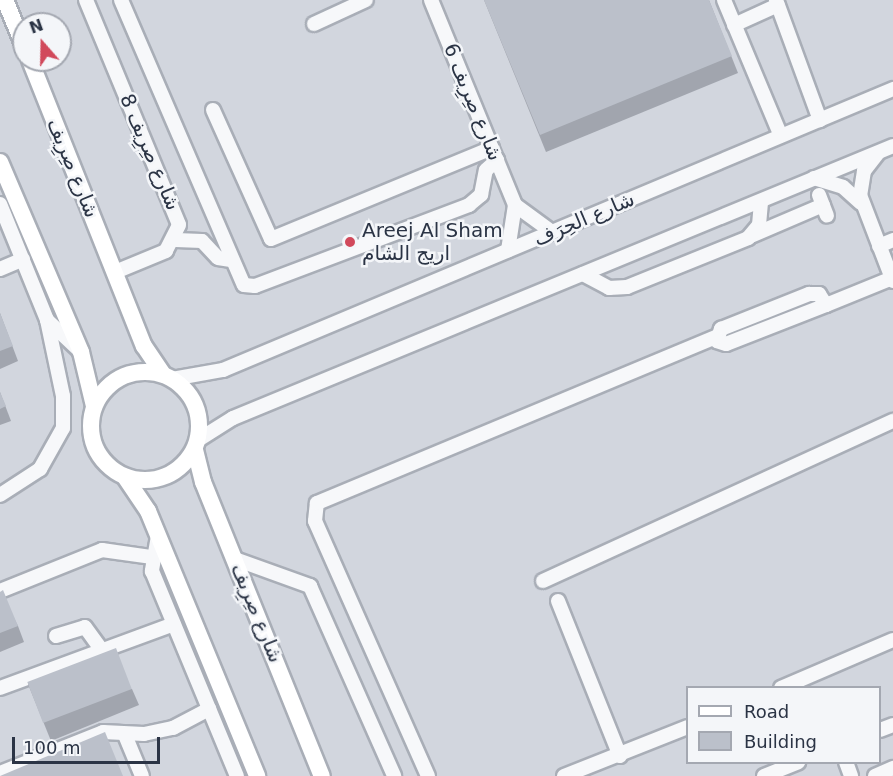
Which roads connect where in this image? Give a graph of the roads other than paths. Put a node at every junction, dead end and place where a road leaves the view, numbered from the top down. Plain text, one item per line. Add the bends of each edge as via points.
1 (6, 0) edge
2 (86, 0) edge
3 (121, 0) edge
4 (431, 0) edge
5 (724, 0) edge
6 (362, 1) edge
7 (777, 2) edge
8 (12, 15) edge
9 (314, 24) dead end
10 (734, 25) junction
11 (35, 72) edge
12 (893, 89) edge
13 (213, 110) dead end
14 (820, 120) junction
15 (781, 136) junction
16 (893, 146) edge
17 (879, 152) junction
18 (494, 154) junction
19 (0, 162) edge
20 (813, 178) junction
21 (861, 203) junction
22 (0, 204) edge
23 (515, 205) junction
24 (823, 206) dead end
25 (761, 207) junction
26 (774, 224) junction
27 (552, 232) junction
28 (753, 235) junction
29 (176, 240) junction
30 (893, 240) edge
31 (879, 246) junction
32 (508, 250) junction
33 (23, 259) junction
34 (231, 260) junction
35 (0, 268) edge
36 (115, 272) junction
37 (583, 274) junction
38 (892, 279) edge
39 (47, 320) junction
40 (81, 352) junction
41 (167, 376) junction
42 (94, 406) junction
43 (893, 421) edge
44 (197, 445) junction
45 (125, 477) junction
46 (0, 495) edge
47 (158, 536) junction
48 (151, 557) junction
49 (235, 559) junction
50 (543, 581) dead end
51 (0, 591) edge
52 (558, 601) dead end
53 (174, 624) junction
54 (56, 636) dead end
55 (893, 640) edge
56 (103, 652) junction
57 (784, 686) edge
58 (0, 688) edge
59 (209, 709) junction
60 (686, 727) edge
61 (125, 735) junction
62 (620, 756) junction
63 (793, 764) edge
64 (893, 768) edge
65 (0, 773) edge
66 (142, 776) edge
67 (237, 776) edge
68 (257, 776) edge
69 (322, 776) edge
70 (394, 776) edge
71 (428, 776) edge
72 (564, 776) edge
73 (765, 776) edge
74 (877, 776) edge

1 - 8 main road
2 - 29 street, شارع صِرِيف 8 via 177,218
3 - 34 street
4 - 18 street, شارع صِرِيف 6
5 - 10 street
6 - 9 street
7 - 10 street
7 - 14 street
10 - 15 street
11 - 36 main road, شارع صِرِيف
12 - 14 street, شارع الحِرَف
13 - 18 street via 264,233 271,239
14 - 15 street, شارع الحِرَف
15 - 27 street, شارع الحِرَف
16 - 17 street
17 - 20 street
17 - 21 street via 861,179
18 - 23 street, شارع صِرِيف 6
18 - 34 street via 481,195 469,205 255,286 241,282
19 - 40 main road
20 - 21 street via 843,187
20 - 25 street
21 - 31 street
22 - 33 street
23 - 27 street
23 - 32 street
24 - 26 street
25 - 26 street
25 - 28 street
25 - 37 street
26 - 28 street
27 - 32 street, شارع الحِرَف
28 - 37 street via 627,287 609,288
29 - 34 street via 202,241 218,258
29 - 36 street, شارع صِرِيف 8 via 160,255
30 - 31 street
31 - 38 street
32 - 41 street, شارع الحِرَف via 223,370
33 - 35 street
33 - 39 street
36 - 41 main road, شارع صِرِيف via 144,346
37 - 44 street via 233,418
38 - 71 street via 726,344 716,337 317,503 315,521
39 - 40 street
39 - 46 street via 63,396 63,428 40,469
40 - 42 main road
41 - 42 main road via 129,374 115,381
41 - 44 main road via 196,405
42 - 45 main road via 92,438 98,455
43 - 50 street
44 - 45 main road via 186,463 158,480
44 - 49 main road, شارع صِرِيف
45 - 47 main road
47 - 48 street
47 - 68 main road
48 - 51 street via 102,550
48 - 53 street
49 - 69 main road, شارع صِرِيف
49 - 70 street via 310,586
52 - 62 street
53 - 56 street
53 - 59 street
54 - 56 street via 85,627
55 - 57 street
56 - 58 street
59 - 61 street via 173,728
59 - 67 street
60 - 62 street
61 - 65 street via 103,732
61 - 66 street
62 - 72 street
63 - 73 street
64 - 74 street

